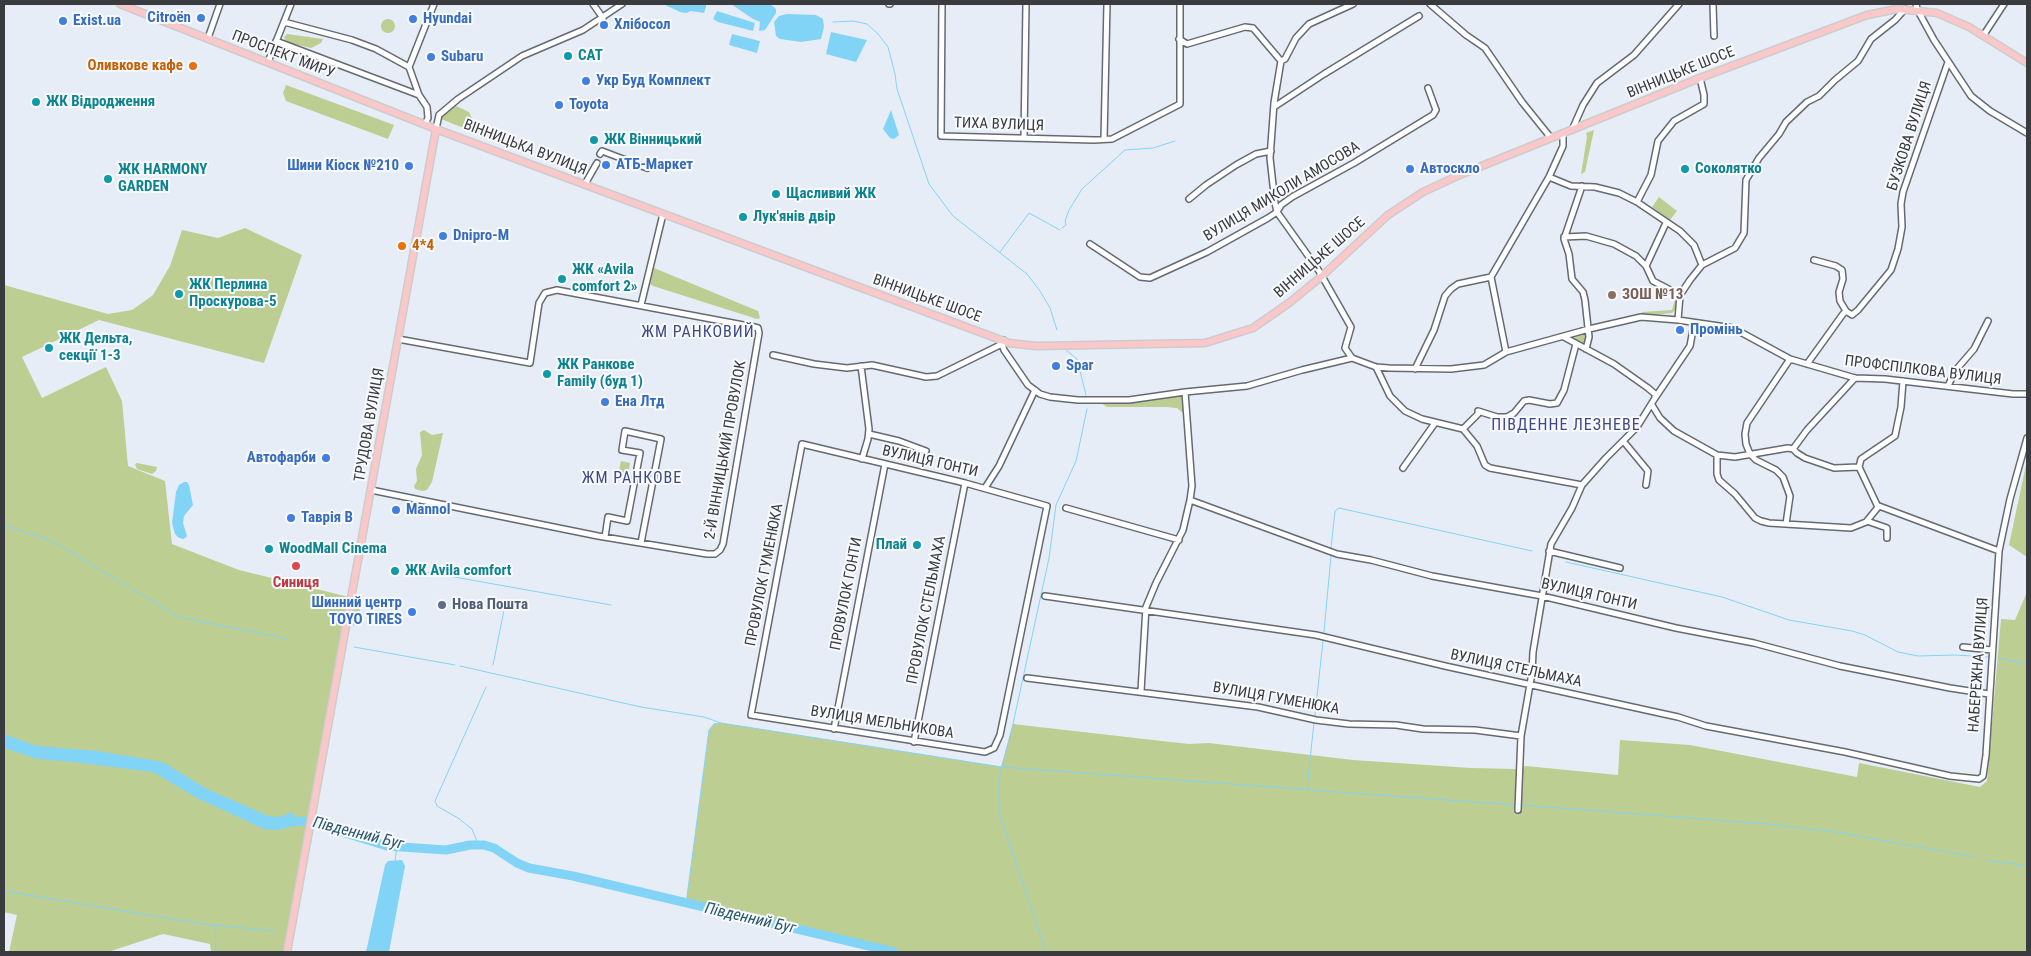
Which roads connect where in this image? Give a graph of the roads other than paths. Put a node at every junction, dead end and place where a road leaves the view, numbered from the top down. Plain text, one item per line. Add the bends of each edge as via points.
1 (120, 4) edge
2 (220, 4) edge
3 (292, 4) edge
4 (434, 4) edge
5 (593, 4) edge
6 (622, 4) edge
7 (942, 4) edge
8 (1026, 4) edge
9 (1107, 4) edge
10 (1180, 4) edge
11 (1353, 4) edge
12 (1430, 4) edge
13 (1679, 4) edge
14 (1713, 4) edge
15 (2004, 4) edge
16 (1916, 7) edge
17 (1905, 9) junction
18 (1420, 16) dead end
19 (603, 18) junction
20 (284, 22) junction
21 (1714, 36) dead end
22 (1984, 36) junction
23 (208, 38) junction
24 (1179, 38) junction
25 (276, 41) junction
26 (1281, 61) junction
27 (268, 62) junction
28 (1948, 62) junction
29 (2027, 63) edge
30 (409, 67) junction
31 (1700, 78) junction
32 (1428, 88) dead end
33 (421, 96) junction
34 (1274, 107) junction
35 (425, 124) junction
36 (436, 128) junction
37 (1572, 130) junction
38 (2027, 132) edge
39 (1563, 133) junction
40 (1024, 138) junction
41 (1550, 138) junction
42 (1104, 139) junction
43 (1271, 151) junction
44 (600, 154) dead end
45 (597, 163) dead end
46 (647, 168) dead end
47 (1549, 177) junction
48 (585, 184) junction
49 (1582, 186) junction
50 (606, 191) joint
51 (1188, 199) dead end
52 (1637, 202) junction
53 (1277, 212) junction
54 (664, 214) junction
55 (1666, 223) junction
56 (1564, 237) junction
57 (1090, 244) dead end
58 (1814, 260) dead end
59 (1702, 265) junction
60 (1646, 266) junction
61 (1322, 276) junction
62 (1491, 277) junction
63 (1680, 295) junction
64 (641, 305) junction
65 (1846, 311) junction
66 (1678, 320) junction
67 (1988, 321) dead end
68 (1694, 324) junction
69 (1589, 329) junction
70 (1564, 337) junction
71 (398, 339) junction
72 (1002, 342) junction
73 (1576, 344) junction
74 (1586, 349) junction
75 (1506, 352) junction
76 (773, 356) dead end
77 (1352, 358) junction
78 (1790, 359) junction
79 (1807, 364) junction
80 (861, 366) junction
81 (1376, 367) junction
82 (1415, 369) junction
83 (1855, 378) junction
84 (1904, 381) junction
85 (1948, 386) junction
86 (1035, 390) junction
87 (1185, 392) junction
88 (2027, 394) edge
89 (1654, 402) junction
90 (1435, 423) junction
91 (1463, 429) junction
92 (869, 434) junction
93 (2027, 438) edge
94 (1624, 442) junction
95 (807, 446) joint
96 (1793, 449) junction
97 (926, 451) dead end
98 (1750, 454) junction
99 (1717, 455) junction
100 (862, 459) junction
101 (885, 464) junction
102 (1859, 467) junction
103 (1403, 468) dead end
104 (965, 483) junction
105 (1582, 485) junction
106 (1646, 485) dead end
107 (985, 488) junction
108 (371, 490) junction
109 (1190, 500) junction
110 (1878, 507) junction
111 (1066, 508) dead end
112 (1867, 521) junction
113 (1786, 524) junction
114 (606, 537) junction
115 (1887, 538) dead end
116 (1179, 540) junction
117 (641, 543) junction
118 (1550, 551) junction
119 (1999, 551) junction
120 (1620, 568) dead end
121 (1045, 596) dead end
122 (1542, 596) junction
123 (1146, 609) junction
124 (1963, 647) dead end
125 (1992, 650) junction
126 (1027, 678) dead end
127 (1530, 684) junction
128 (1141, 691) junction
129 (1988, 694) junction
130 (751, 715) joint
131 (834, 729) junction
132 (1000, 735) joint
133 (1521, 736) junction
134 (914, 742) junction
135 (1979, 779) joint
136 (1518, 810) dead end
137 (287, 952) edge

1 - 23 main road, ПРОСПЕКТ МИРУ
2 - 23 street
3 - 20 street
4 - 30 street
5 - 19 street
6 - 19 street, ТРУДОВА ВУЛИЦЯ
7 - 40 street, ТИХА ВУЛИЦЯ via 941,136
8 - 40 street
9 - 42 street
10 - 24 street
11 - 26 street via 1310,24
12 - 41 street via 1485,48
13 - 37 street via 1634,55 1597,83
14 - 21 street
15 - 22 street
16 - 17 main road, ВІННИЦЬКЕ ШОСЕ
16 - 22 main road, ВІННИЦЬКЕ ШОСЕ via 1951,18
16 - 28 street
17 - 31 main road, ВІННИЦЬКЕ ШОСЕ via 1867,15
17 - 59 street via 1871,39 1858,61 1786,122 1746,180 1746,227 1741,240 1735,248
18 - 34 street
19 - 36 street, ТРУДОВА ВУЛИЦЯ via 522,56 458,99 439,115
20 - 25 street
20 - 30 street via 365,44
22 - 29 main road, ВІННИЦЬКЕ ШОСЕ
23 - 27 main road, ПРОСПЕКТ МИРУ
24 - 26 street via 1186,44 1244,27 1253,28
24 - 42 street, ТИХА ВУЛИЦЯ via 1180,104
25 - 27 street
25 - 33 street
26 - 34 street
27 - 35 main road, ПРОСПЕКТ МИРУ
28 - 38 street via 1978,103
28 - 65 street, БУЗКОВА ВУЛИЦЯ via 1903,192 1902,227 1891,270 1858,310 1852,315
30 - 33 street
31 - 37 main road, ВІННИЦЬКЕ ШОСЕ
31 - 52 street via 1704,104 1674,121 1658,141 1651,175
32 - 53 street, ВУЛИЦЯ МИКОЛИ АМОСОВА via 1436,110 1433,115 1292,197
33 - 35 street via 427,107
34 - 43 street
35 - 36 main road, ПРОСПЕКТ МИРУ
36 - 48 main road, ВІННИЦЬКА ВУЛИЦЯ
36 - 71 main road, ТРУДОВА ВУЛИЦЯ
37 - 39 main road, ВІННИЦЬКЕ ШОСЕ
39 - 41 main road, ВІННИЦЬКЕ ШОСЕ
39 - 47 street via 1563,146
40 - 42 street, ТИХА ВУЛИЦЯ
41 - 61 main road, ВІННИЦЬКЕ ШОСЕ via 1423,192 1388,215
43 - 51 street via 1256,154 1236,165
43 - 53 street
44 - 46 street via 602,151
45 - 48 street
47 - 49 street via 1571,186
47 - 62 street
48 - 50 main road, ВІННИЦЬКА ВУЛИЦЯ
49 - 52 street via 1611,191
49 - 56 street
50 - 54 main road, ВІННИЦЬКЕ ШОСЕ
52 - 55 street
53 - 57 street, ВУЛИЦЯ МИКОЛИ АМОСОВА via 1207,252 1150,278 1140,277
53 - 61 street
54 - 64 street
54 - 72 main road, ВІННИЦЬКЕ ШОСЕ
55 - 59 street via 1694,245
55 - 60 street
56 - 60 street via 1586,236 1614,244 1636,256
56 - 69 street via 1572,279 1583,292
58 - 65 street via 1842,270 1840,301
59 - 63 street
60 - 63 street via 1653,280
61 - 72 main road, ВІННИЦЬКЕ ШОСЕ via 1253,328 1205,343 1036,346
61 - 77 street via 1351,327 1346,348
62 - 75 street
62 - 82 street via 1458,284 1445,296 1434,330
63 - 66 street
64 - 71 street via 557,290 545,293 539,303 530,363
64 - 117 street, 2-Й ВІННИЦЬКИЙ ПРОВУЛОК via 754,327 759,333 720,550 706,554
65 - 79 street, БУЗКОВА ВУЛИЦЯ
66 - 68 street, ПРОФСПІЛКОВА ВУЛИЦЯ
66 - 69 street, ПРОФСПІЛКОВА ВУЛИЦЯ via 1641,317
67 - 85 street via 1974,349 1955,371
68 - 78 street, ПРОФСПІЛКОВА ВУЛИЦЯ via 1733,328
68 - 89 street via 1690,346
69 - 70 street, ПРОФСПІЛКОВА ВУЛИЦЯ
69 - 74 street
70 - 73 street
70 - 75 street, ПРОФСПІЛКОВА ВУЛИЦЯ
71 - 108 main road, ТРУДОВА ВУЛИЦЯ
72 - 80 street via 937,376
72 - 86 street via 1028,385
73 - 74 street
73 - 91 street via 1564,390 1557,403 1529,400 1507,417 1497,418 1478,411
74 - 89 street via 1644,385 1654,394
75 - 82 street, ПРОФСПІЛКОВА ВУЛИЦЯ via 1484,365
76 - 80 street via 847,368
77 - 81 street, ПРОФСПІЛКОВА ВУЛИЦЯ
77 - 87 street via 1247,386
78 - 79 street, ПРОФСПІЛКОВА ВУЛИЦЯ
78 - 98 street via 1747,423 1746,444
79 - 83 street, ПРОФСПІЛКОВА ВУЛИЦЯ
80 - 92 street
81 - 82 street, ПРОФСПІЛКОВА ВУЛИЦЯ
81 - 90 street via 1390,396 1405,411
83 - 84 street, ПРОФСПІЛКОВА ВУЛИЦЯ
83 - 96 street
84 - 85 street, ПРОФСПІЛКОВА ВУЛИЦЯ
84 - 102 street via 1894,436 1862,459
85 - 88 street, ПРОФСПІЛКОВА ВУЛИЦЯ
86 - 87 street via 1050,398 1129,400
86 - 107 street
87 - 109 street via 1192,486
89 - 94 street
89 - 99 street via 1660,418 1674,431
90 - 91 street
90 - 103 street
91 - 105 street via 1490,468
92 - 97 street
92 - 100 street
93 - 119 street, НАБЕРЕЖНА ВУЛИЦЯ
94 - 105 street
94 - 106 street via 1648,471
95 - 100 street, ВУЛИЦЯ ГОНТИ
95 - 130 street, ПРОВУЛОК ГУМЕНЮКА via 802,444
96 - 98 street
96 - 102 street via 1805,458 1834,468
98 - 99 street via 1735,458
98 - 113 street via 1783,477 1790,496
99 - 113 street via 1719,480 1755,518
100 - 101 street, ВУЛИЦЯ ГОНТИ
101 - 104 street, ВУЛИЦЯ ГОНТИ
101 - 131 street, ПРОВУЛОК ГОНТИ
102 - 110 street
104 - 107 street, ВУЛИЦЯ ГОНТИ
104 - 134 street, ПРОВУЛОК СТЕЛЬМАХА
105 - 118 street
107 - 132 street, ВУЛИЦЯ ГОНТИ via 1047,506
108 - 114 street, 2-Й ВІННИЦЬКИЙ ПРОВУЛОК
108 - 137 main road, ТРУДОВА ВУЛИЦЯ
109 - 116 street
109 - 122 street, ВУЛИЦЯ ГОНТИ via 1337,554
110 - 112 street
110 - 119 street
111 - 116 street
112 - 113 street via 1851,528
112 - 115 street via 1887,528
114 - 117 street, 2-Й ВІННИЦЬКИЙ ПРОВУЛОК
114 - 117 street via 608,517 626,521 640,453 622,450 625,431 661,439
116 - 123 street
118 - 120 street
118 - 122 street
119 - 125 street, НАБЕРЕЖНА ВУЛИЦЯ
121 - 123 street, ВУЛИЦЯ СТЕЛЬМАХА
122 - 127 street
122 - 129 street, ВУЛИЦЯ ГОНТИ via 1754,643 1840,666
123 - 127 street, ВУЛИЦЯ СТЕЛЬМАХА via 1316,635
123 - 128 street
124 - 125 street
125 - 129 street, НАБЕРЕЖНА ВУЛИЦЯ
126 - 128 street, ВУЛИЦЯ ГУМЕНЮКА
127 - 133 street
127 - 135 street, ВУЛИЦЯ СТЕЛЬМАХА via 1706,726 1950,776
128 - 133 street, ВУЛИЦЯ ГУМЕНЮКА via 1258,707 1349,724 1475,730
129 - 135 street, НАБЕРЕЖНА ВУЛИЦЯ via 1986,755 1983,776
130 - 131 street, ВУЛИЦЯ МЕЛЬНИКОВА
131 - 134 street, ВУЛИЦЯ МЕЛЬНИКОВА
132 - 134 street, ВУЛИЦЯ МЕЛЬНИКОВА via 994,748 986,752
133 - 136 street

